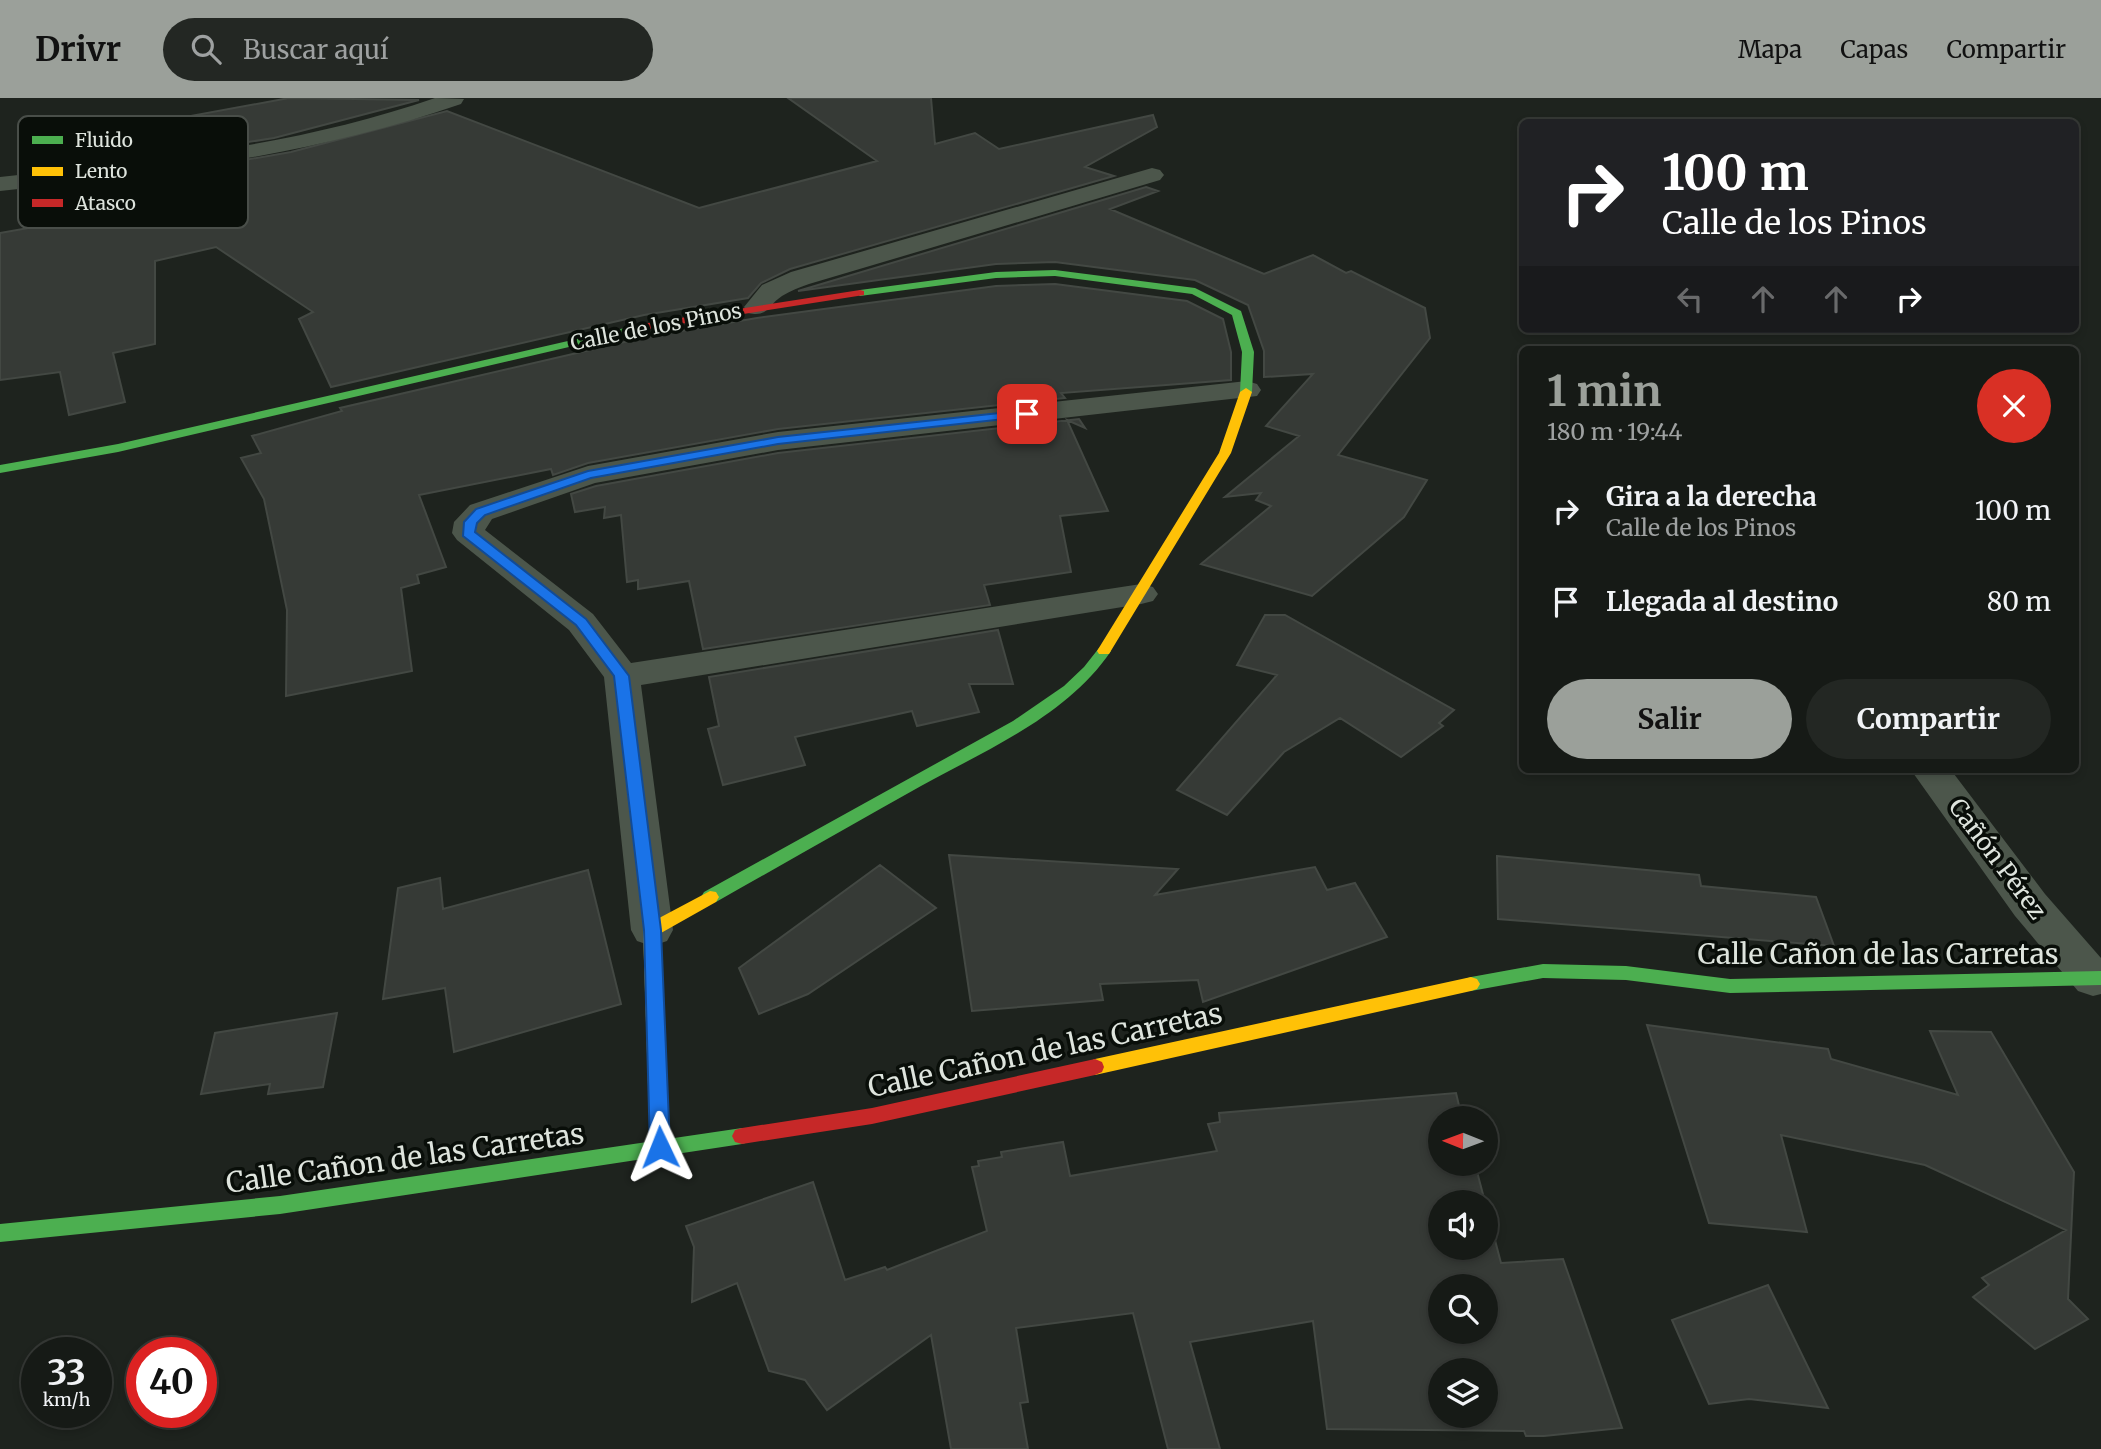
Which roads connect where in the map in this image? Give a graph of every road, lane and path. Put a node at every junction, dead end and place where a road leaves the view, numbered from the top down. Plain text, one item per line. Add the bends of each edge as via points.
1 (453, 99) edge
2 (248, 152) edge
3 (1152, 175) dead end
4 (18, 182) edge
5 (0, 184) edge
6 (757, 307) junction
7 (1247, 390) junction
8 (0, 469) edge
9 (1141, 594) junction
10 (622, 676) junction
11 (1932, 773) edge
12 (652, 930) junction
13 (2097, 979) edge
14 (660, 1147) junction
15 (0, 1233) edge

1 - 2 street via 366,128
3 - 6 street via 800,278 771,291
4 - 5 street
6 - 7 street, Calle de los Pinos via 996,275 1055,273 1143,282 1195,291 1237,313 1248,352
6 - 8 street, Calle de los Pinos via 645,326 118,448
7 - 9 street, Calle de los Pinos via 1225,453
7 - 10 street via 778,441 588,475 481,512 470,522 468,533 581,622
9 - 10 street
9 - 12 street, Calle de los Pinos via 1096,664 1050,703
10 - 12 street
11 - 13 street, Cañón Pérez via 2030,905
12 - 14 street
13 - 14 street, Calle Cañon de las Carretas via 1730,986 1626,973 1543,971 872,1116
14 - 15 street, Calle Cañon de las Carretas via 280,1205

